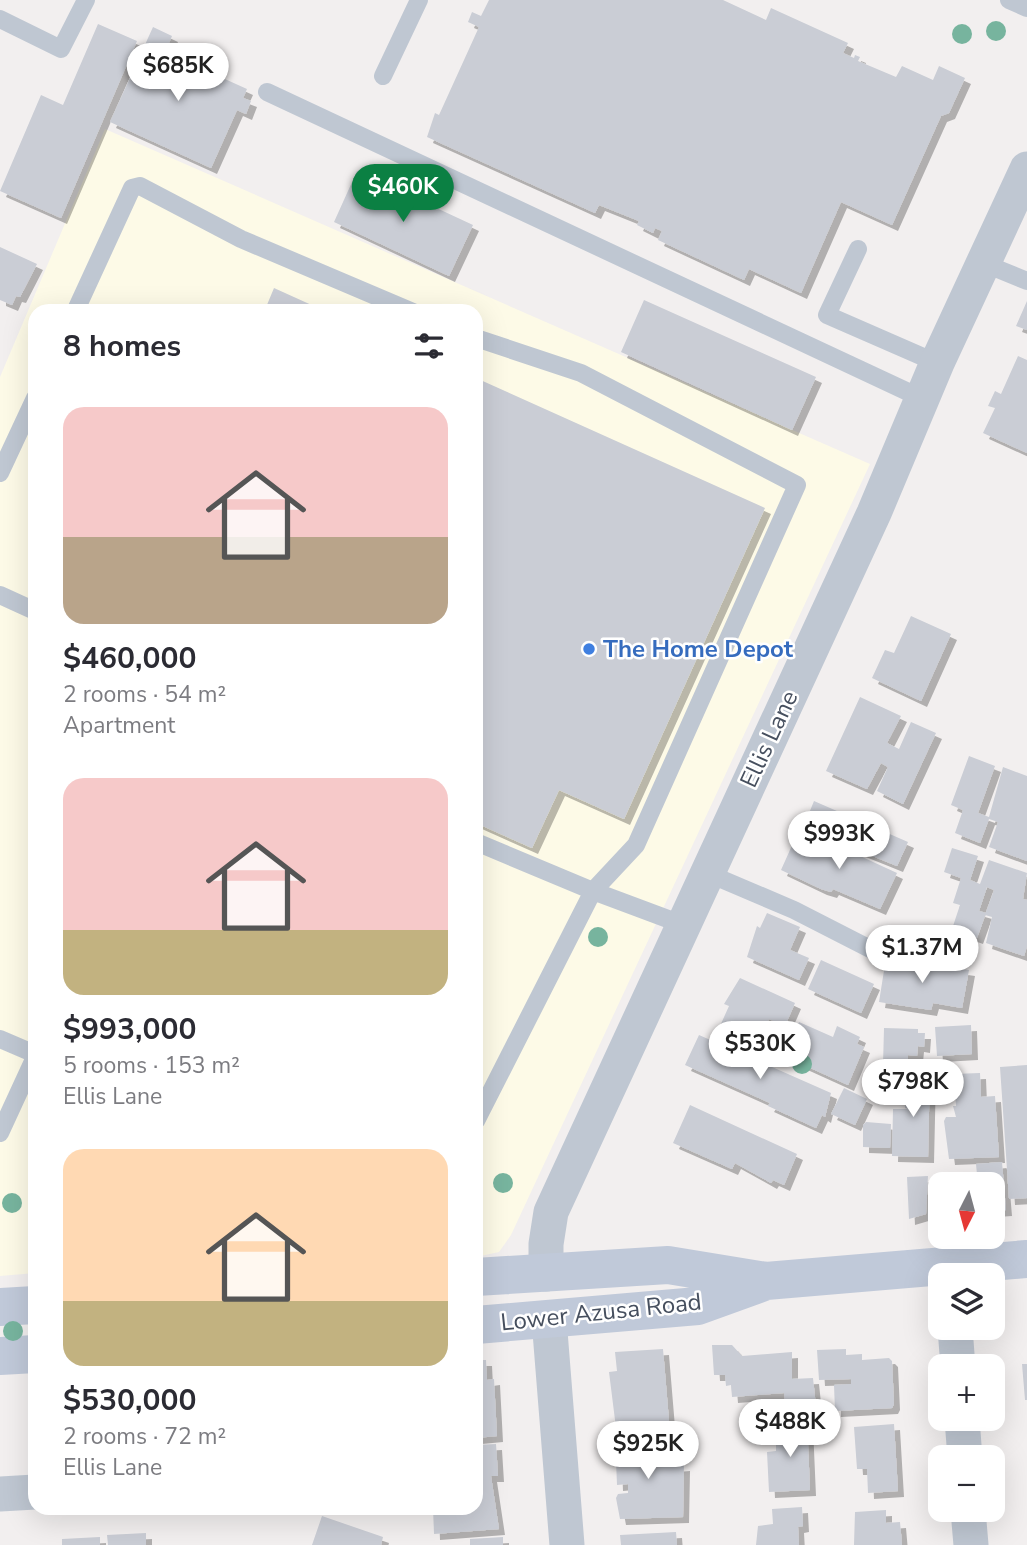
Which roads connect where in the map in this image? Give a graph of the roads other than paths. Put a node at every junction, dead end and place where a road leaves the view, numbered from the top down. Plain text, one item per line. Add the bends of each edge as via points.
1 (86, 0) edge
2 (419, 0) edge
3 (1009, 0) edge
4 (1027, 8) edge
5 (0, 19) edge
6 (383, 76) dead end
7 (267, 92) dead end
8 (1027, 169) edge
9 (858, 249) dead end
10 (983, 263) junction
11 (1027, 281) edge
12 (79, 304) edge
13 (394, 304) edge
14 (483, 340) edge
15 (937, 363) junction
16 (921, 398) junction
17 (28, 413) edge
18 (0, 474) edge
19 (0, 595) edge
20 (28, 608) edge
21 (483, 845) edge
22 (707, 873) junction
23 (593, 891) junction
24 (684, 925) junction
25 (880, 954) dead end
26 (0, 1039) edge
27 (28, 1053) edge
28 (28, 1071) edge
29 (483, 1107) edge
30 (0, 1133) edge
31 (1027, 1259) edge
32 (999, 1263) edge
33 (928, 1271) edge
34 (546, 1274) junction
35 (483, 1277) edge
36 (766, 1281) junction
37 (483, 1301) edge
38 (28, 1305) edge
39 (0, 1307) edge
40 (631, 1312) junction
41 (550, 1319) junction
42 (483, 1324) edge
43 (28, 1354) edge
44 (0, 1356) edge
45 (28, 1492) edge
46 (0, 1494) edge
47 (969, 1522) edge
48 (567, 1545) edge
49 (971, 1545) edge

1 - 5 lane via 61,49
2 - 6 lane
3 - 4 lane
7 - 16 lane
8 - 10 street, Ellis Lane
9 - 15 lane via 827,315
10 - 11 lane
10 - 15 street, Ellis Lane
12 - 13 lane via 132,188 140,186 242,239
14 - 23 lane via 581,373 797,485 636,845
15 - 16 street, Ellis Lane
16 - 22 street, Ellis Lane via 874,513
17 - 18 lane
19 - 20 lane
21 - 23 lane
22 - 24 street, Ellis Lane
22 - 25 lane via 794,909
23 - 24 lane
23 - 29 lane
24 - 34 street, Ellis Lane via 551,1212
26 - 27 lane
28 - 30 lane
31 - 32 main road, Lower Azusa Road
33 - 36 main road, Lower Azusa Road
34 - 35 main road, Lower Azusa Road
34 - 36 main road, Lower Azusa Road via 668,1265
34 - 37 main road
34 - 40 main road
36 - 40 main road, Lower Azusa Road via 698,1306
38 - 39 main road
40 - 41 main road, Lower Azusa Road
41 - 42 main road, Lower Azusa Road
41 - 48 street
43 - 44 main road
45 - 46 street
47 - 49 street

